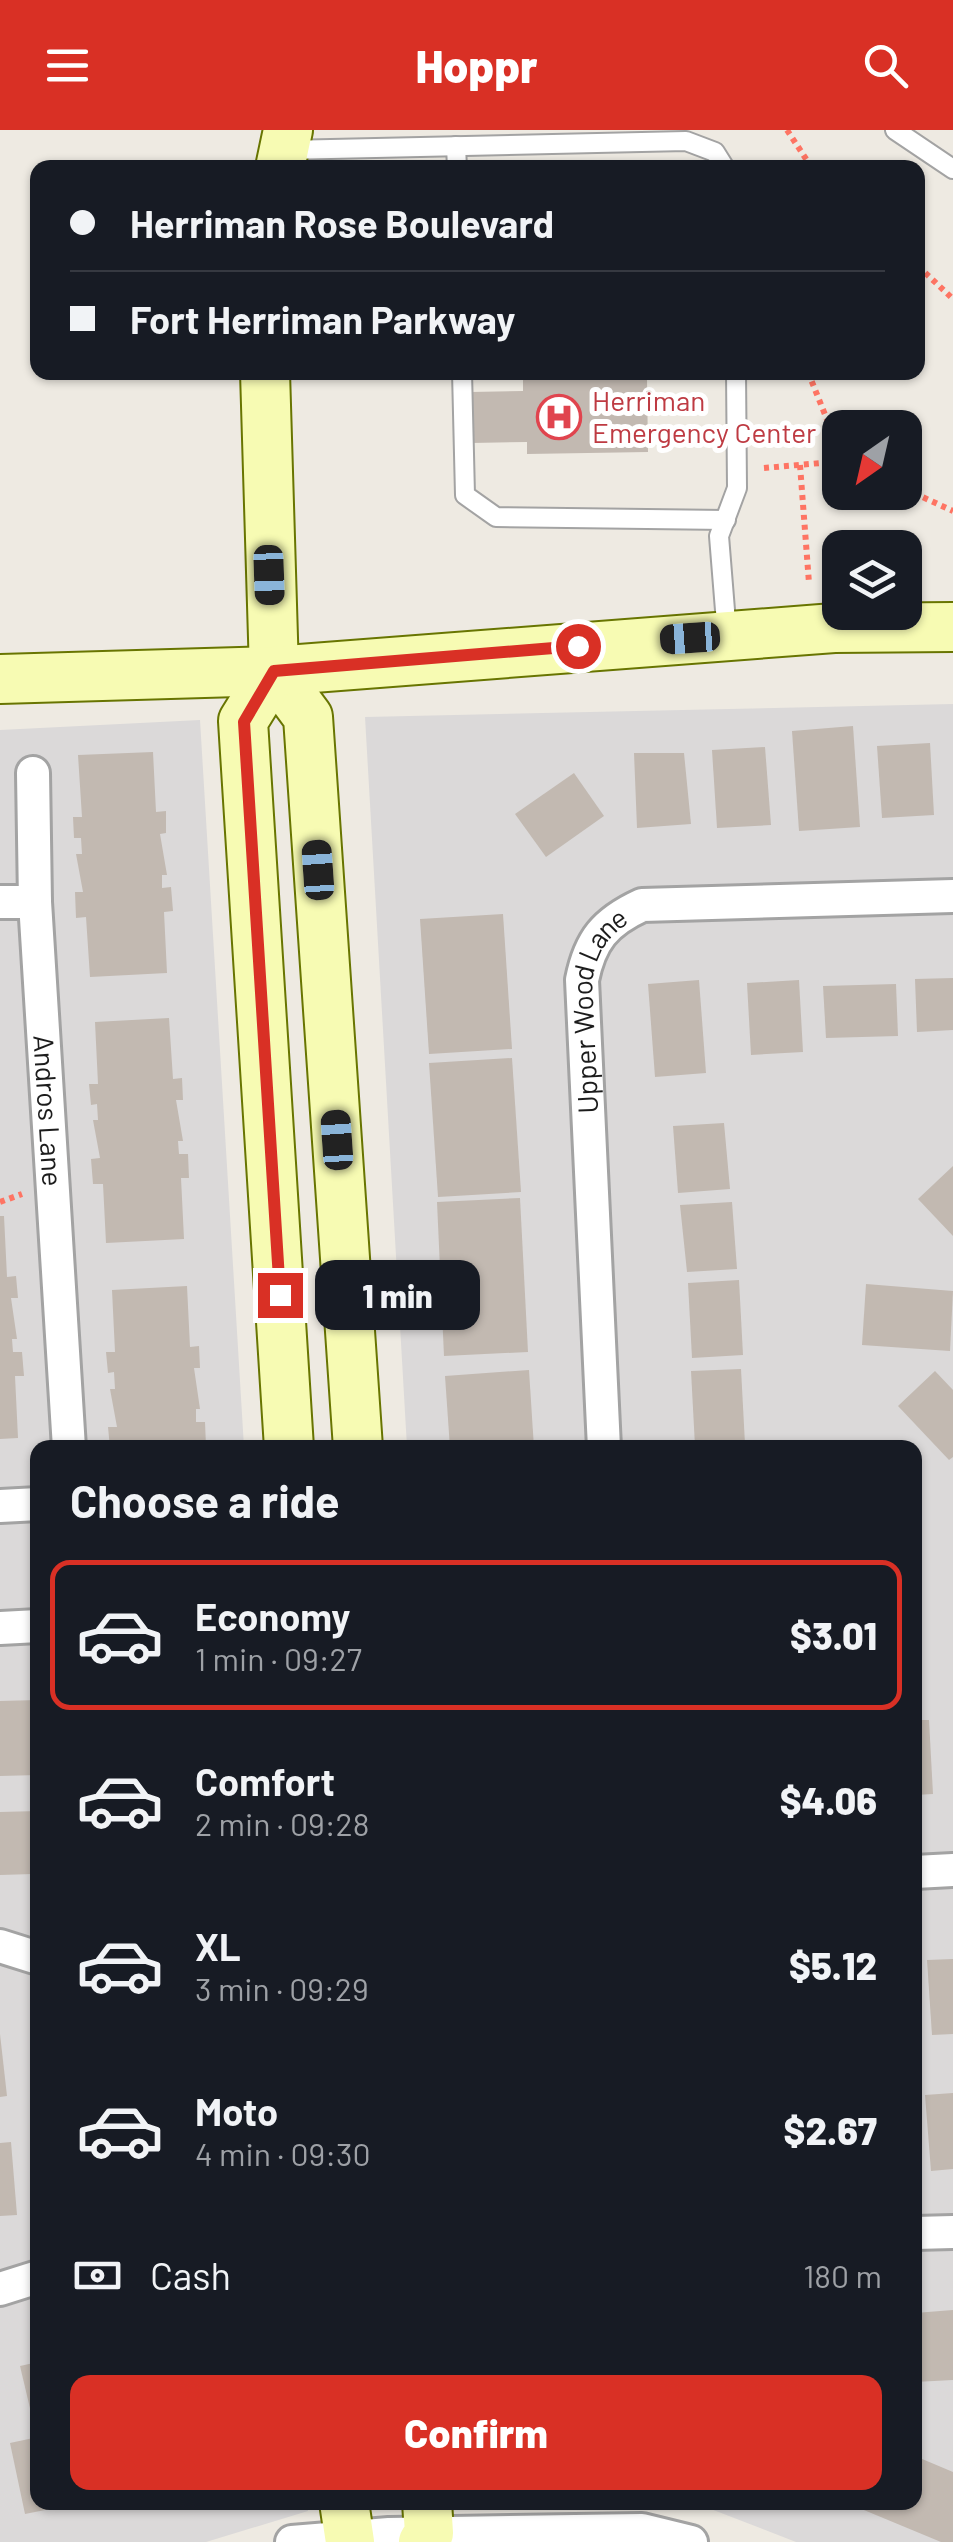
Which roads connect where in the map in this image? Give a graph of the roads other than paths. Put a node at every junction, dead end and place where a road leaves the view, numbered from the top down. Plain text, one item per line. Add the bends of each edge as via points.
1 (895, 130) edge
2 (456, 146) junction
3 (284, 149) edge
4 (457, 160) edge
5 (720, 160) edge
6 (953, 170) edge
7 (265, 380) edge
8 (462, 380) edge
9 (736, 380) edge
10 (726, 520) junction
11 (953, 627) edge
12 (727, 636) junction
13 (274, 671) junction
14 (0, 679) edge
15 (33, 773) dead end
16 (953, 896) edge
17 (0, 902) edge
18 (36, 902) junction
19 (69, 1440) edge
20 (289, 1440) edge
21 (357, 1440) edge
22 (604, 1440) edge
23 (30, 1504) edge
24 (0, 1506) edge
25 (30, 1626) edge
26 (0, 1628) edge
27 (953, 1870) edge
28 (922, 1872) edge
29 (0, 1946) edge
30 (30, 1955) edge
31 (953, 2232) edge
32 (922, 2234) edge
33 (30, 2280) edge
34 (0, 2289) edge
35 (642, 2525) edge
36 (387, 2528) edge
37 (292, 2542) edge
38 (691, 2542) edge

1 - 6 lane
2 - 3 lane
2 - 4 lane
2 - 5 lane via 686,140
7 - 13 street
8 - 10 lane via 465,495 496,517
9 - 10 lane via 737,488
10 - 12 lane via 720,536
11 - 12 street
12 - 13 street
13 - 14 street
13 - 20 street via 244,722
13 - 21 street via 308,717
15 - 18 street, Andros Lane
16 - 22 street, Upper Wood Lane via 642,905 601,929 582,980
17 - 18 street
18 - 19 street, Andros Lane
23 - 24 street
25 - 26 street
27 - 28 street
29 - 30 street
31 - 32 street
33 - 34 street
35 - 36 street
35 - 38 street
36 - 37 street

